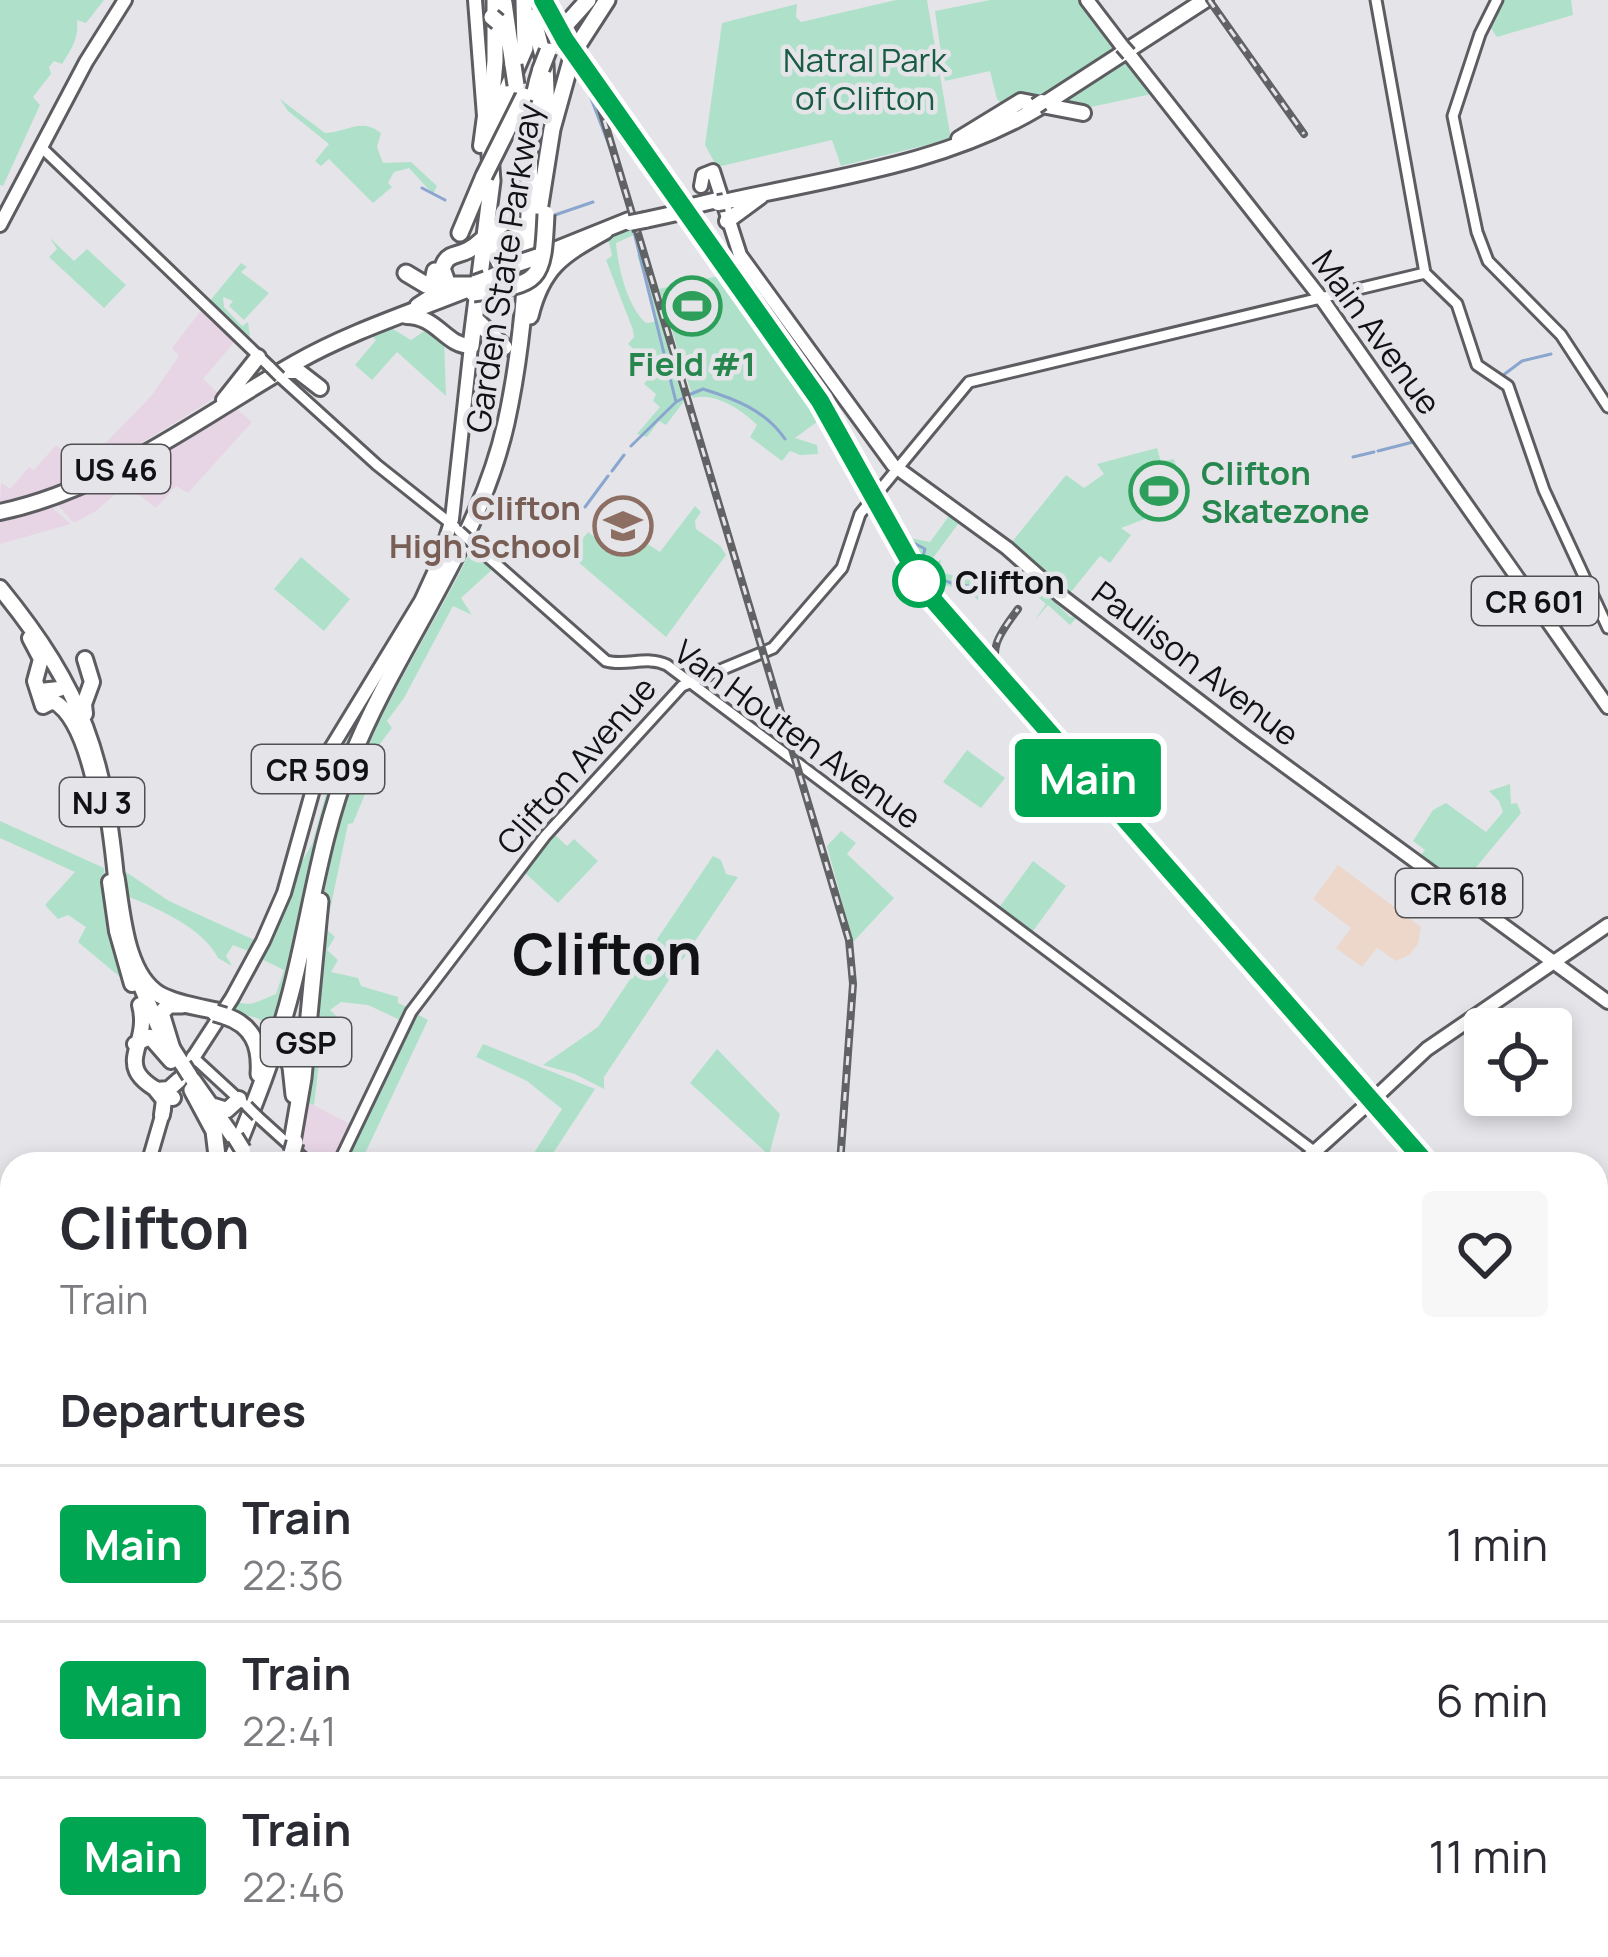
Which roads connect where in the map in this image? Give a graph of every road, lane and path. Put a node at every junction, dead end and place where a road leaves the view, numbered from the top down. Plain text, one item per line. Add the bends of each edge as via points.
1 (125, 0) edge
2 (526, 0) edge
3 (1087, 0) edge
4 (1202, 0) edge
5 (1376, 0) edge
6 (1497, 0) edge
7 (596, 2) edge
8 (490, 9) edge
9 (549, 49) junction
10 (565, 74) junction
11 (1152, 84) junction
12 (520, 90) junction
13 (1144, 100) dead end
14 (1081, 112) dead end
15 (484, 131) junction
16 (981, 136) junction
17 (955, 141) junction
18 (41, 148) junction
19 (486, 170) junction
20 (530, 173) junction
21 (712, 198) junction
22 (489, 208) junction
23 (637, 220) junction
24 (727, 221) joint
25 (0, 225) edge
26 (605, 231) junction
27 (456, 240) junction
28 (487, 244) junction
29 (524, 265) junction
30 (440, 267) junction
31 (406, 273) dead end
32 (1425, 273) junction
33 (1320, 297) junction
34 (426, 305) junction
35 (483, 306) junction
36 (401, 317) junction
37 (529, 319) junction
38 (316, 352) junction
39 (267, 369) junction
40 (307, 377) junction
41 (320, 388) joint
42 (309, 404) junction
43 (1608, 407) edge
44 (899, 470) junction
45 (0, 510) edge
46 (455, 528) junction
47 (0, 593) edge
48 (1608, 628) edge
49 (63, 678) junction
50 (684, 685) junction
51 (88, 693) junction
52 (1608, 707) edge
53 (100, 764) junction
54 (104, 814) junction
55 (116, 877) junction
56 (1608, 925) edge
57 (1554, 963) junction
58 (1608, 1002) edge
59 (140, 1005) junction
60 (221, 1014) junction
61 (135, 1044) junction
62 (172, 1049) junction
63 (188, 1072) junction
64 (166, 1095) junction
65 (245, 1106) junction
66 (162, 1115) joint
67 (154, 1142) junction
68 (1314, 1151) joint
69 (151, 1152) edge
70 (216, 1152) edge
71 (239, 1152) edge
72 (289, 1152) edge
73 (297, 1152) edge
74 (341, 1152) edge

1 - 18 main road
2 - 15 highway via 525,48
2 - 29 highway via 548,90
3 - 11 main road, Main Avenue / CR 601
4 - 16 highway via 1040,109
5 - 32 main road
6 - 43 main road via 1453,116 1477,232 1488,261 1561,334
7 - 9 highway, Garden State Parkway / GSP
7 - 10 highway, Garden State Parkway / GSP
8 - 12 highway, bridge
8 - 15 main road
8 - 15 highway via 503,53
8 - 19 highway via 496,61
9 - 12 highway
9 - 20 highway, Garden State Parkway / GSP via 531,109
10 - 29 highway, Garden State Parkway / GSP
10 - 35 highway, bridge via 544,259 533,277
11 - 13 main road
11 - 33 main road, Main Avenue / CR 601
12 - 19 highway, bridge via 508,135
12 - 20 highway
14 - 17 highway via 1029,101
15 - 19 highway
15 - 22 highway
16 - 17 highway
16 - 21 highway via 767,193
17 - 21 highway
18 - 25 main road
18 - 39 main road, Van Houten Avenue
19 - 27 highway
19 - 28 highway
20 - 35 highway, Garden State Parkway / GSP
21 - 23 highway, bridge
21 - 24 highway
22 - 28 highway
22 - 35 highway
23 - 26 highway
23 - 29 highway
24 - 44 main road, Paulison Avenue / CR 618 via 748,266
26 - 29 highway
26 - 37 highway via 550,269
27 - 30 highway
27 - 31 highway via 429,284
28 - 29 highway via 499,262
28 - 30 highway
28 - 35 highway
28 - 35 highway via 501,224 520,226
29 - 35 highway
29 - 37 highway, Garden State Parkway / GSP
30 - 34 highway via 439,292
32 - 33 main road, Clifton Avenue
32 - 48 main road via 1457,304 1478,365 1508,386 1544,490
33 - 44 main road, Clifton Avenue via 972,380
33 - 52 main road, Main Avenue / CR 601
34 - 35 highway
34 - 36 highway, US 46
34 - 39 highway, US 46
35 - 36 highway via 459,345 428,319
35 - 46 main road, CR 509
35 - 65 highway, Garden State Parkway / GSP via 506,424 452,569 341,784 291,995
36 - 38 highway, US 46
37 - 72 highway, Garden State Parkway / GSP via 514,417 489,504 369,739 338,820
38 - 39 highway, US 46
38 - 40 highway
39 - 40 highway
39 - 42 main road, Van Houten Avenue
39 - 45 highway, US 46 via 91,478
39 - 45 highway, US 46 via 93,482
40 - 41 highway
41 - 42 main road
42 - 46 main road, Van Houten Avenue
44 - 50 main road, Clifton Avenue via 858,517 842,568 773,649
44 - 57 main road, Paulison Avenue / CR 618
46 - 50 main road, Van Houten Avenue, bridge via 606,661 658,661
46 - 63 main road, CR 509 via 423,597 319,768 283,895
47 - 49 highway, NJ 3
47 - 49 highway, NJ 3
49 - 51 highway via 77,694
49 - 51 highway via 92,685
49 - 53 highway, NJ 3
49 - 54 highway, NJ 3
49 - 54 highway via 43,706 59,703 76,730
50 - 68 main road, Van Houten Avenue
50 - 74 main road, Clifton Avenue via 545,836 426,990
51 - 53 highway via 83,708
53 - 55 highway, NJ 3
54 - 59 highway, NJ 3 via 117,931
55 - 60 highway via 146,983
55 - 62 highway, NJ 3 via 133,966
56 - 57 main road
57 - 58 main road, Paulison Avenue / CR 618
57 - 68 main road, bridge via 1427,1049
59 - 61 highway via 144,1025
59 - 63 highway, NJ 3
60 - 62 highway via 164,1008
60 - 65 highway via 244,1025 258,1046 260,1067
60 - 72 highway via 257,1022 277,1037 294,1081
61 - 63 highway via 150,1037
61 - 64 highway via 137,1070
62 - 63 highway, NJ 3
63 - 64 highway
63 - 65 highway via 219,1110
63 - 70 highway
63 - 71 highway, NJ 3
64 - 66 highway
64 - 67 main road
65 - 71 highway, Garden State Parkway / GSP
65 - 73 main road
66 - 67 main road
67 - 69 main road

